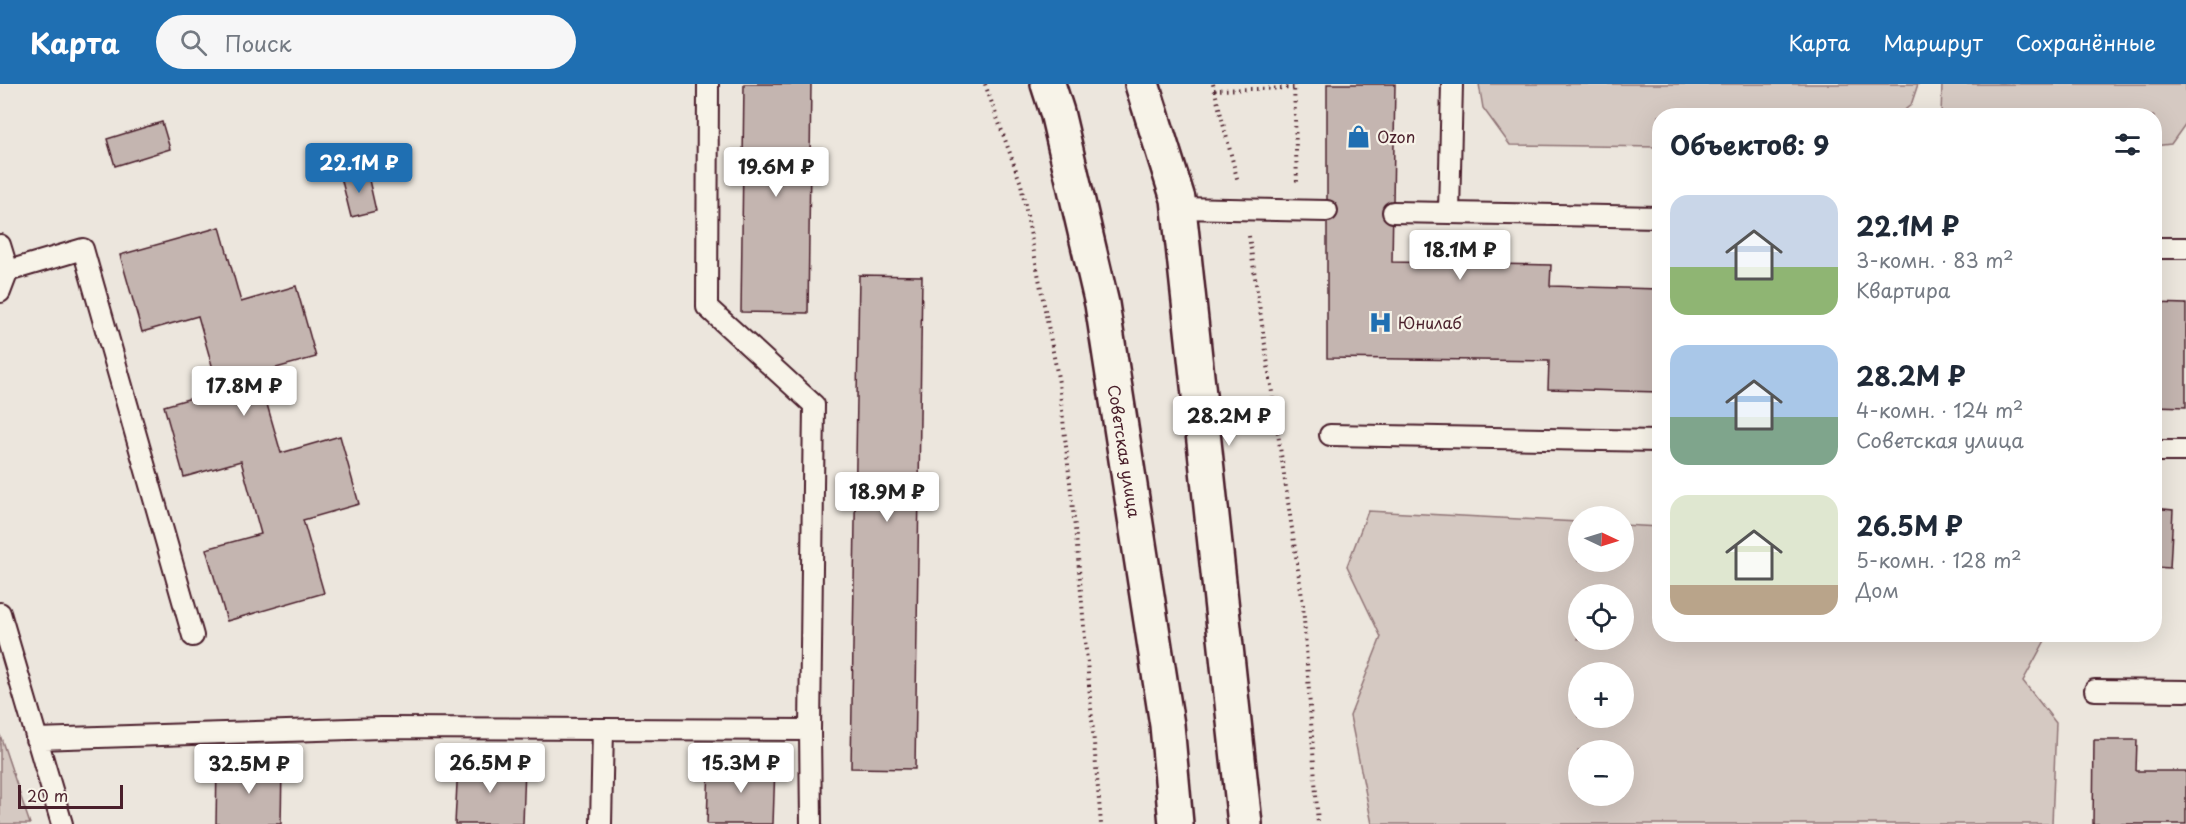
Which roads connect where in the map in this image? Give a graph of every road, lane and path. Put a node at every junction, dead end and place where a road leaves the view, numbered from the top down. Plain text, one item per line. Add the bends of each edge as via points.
1 (708, 84) edge
2 (985, 84) edge
3 (1048, 84) edge
4 (1142, 84) edge
5 (1212, 84) edge
6 (1452, 84) edge
7 (1294, 86) edge
8 (1214, 90) junction
9 (1179, 208) junction
10 (1245, 209) junction
11 (1298, 210) junction
12 (1327, 211) dead end
13 (1393, 212) dead end
14 (1449, 213) junction
15 (1652, 218) edge
16 (0, 244) edge
17 (2162, 248) edge
18 (2186, 248) edge
19 (8, 271) junction
20 (0, 292) edge
21 (1330, 435) dead end
22 (1652, 441) edge
23 (2162, 451) edge
24 (2186, 451) edge
25 (0, 614) edge
26 (193, 636) dead end
27 (2095, 690) dead end
28 (2186, 691) edge
29 (603, 729) junction
30 (810, 730) junction
31 (36, 739) junction
32 (62, 824) edge
33 (601, 824) edge
34 (811, 824) edge
35 (1101, 824) edge
36 (1176, 824) edge
37 (1245, 824) edge
38 (1318, 824) edge

1 - 30 lane via 707,307 814,405
2 - 35 path via 1021,184 1059,383
3 - 36 street, Советская улица via 1102,304 1167,725
4 - 9 street
5 - 8 path
6 - 14 lane
7 - 8 path
7 - 11 path
8 - 10 path
9 - 10 lane
9 - 37 street
10 - 11 lane
10 - 38 path via 1303,604
11 - 12 lane
13 - 14 lane
14 - 15 lane
16 - 19 lane
17 - 18 lane
19 - 20 lane
19 - 26 lane via 83,249
21 - 22 lane
23 - 24 lane
25 - 31 lane
27 - 28 lane
29 - 30 lane
29 - 31 lane via 381,728
29 - 33 lane
30 - 34 lane
31 - 32 lane

